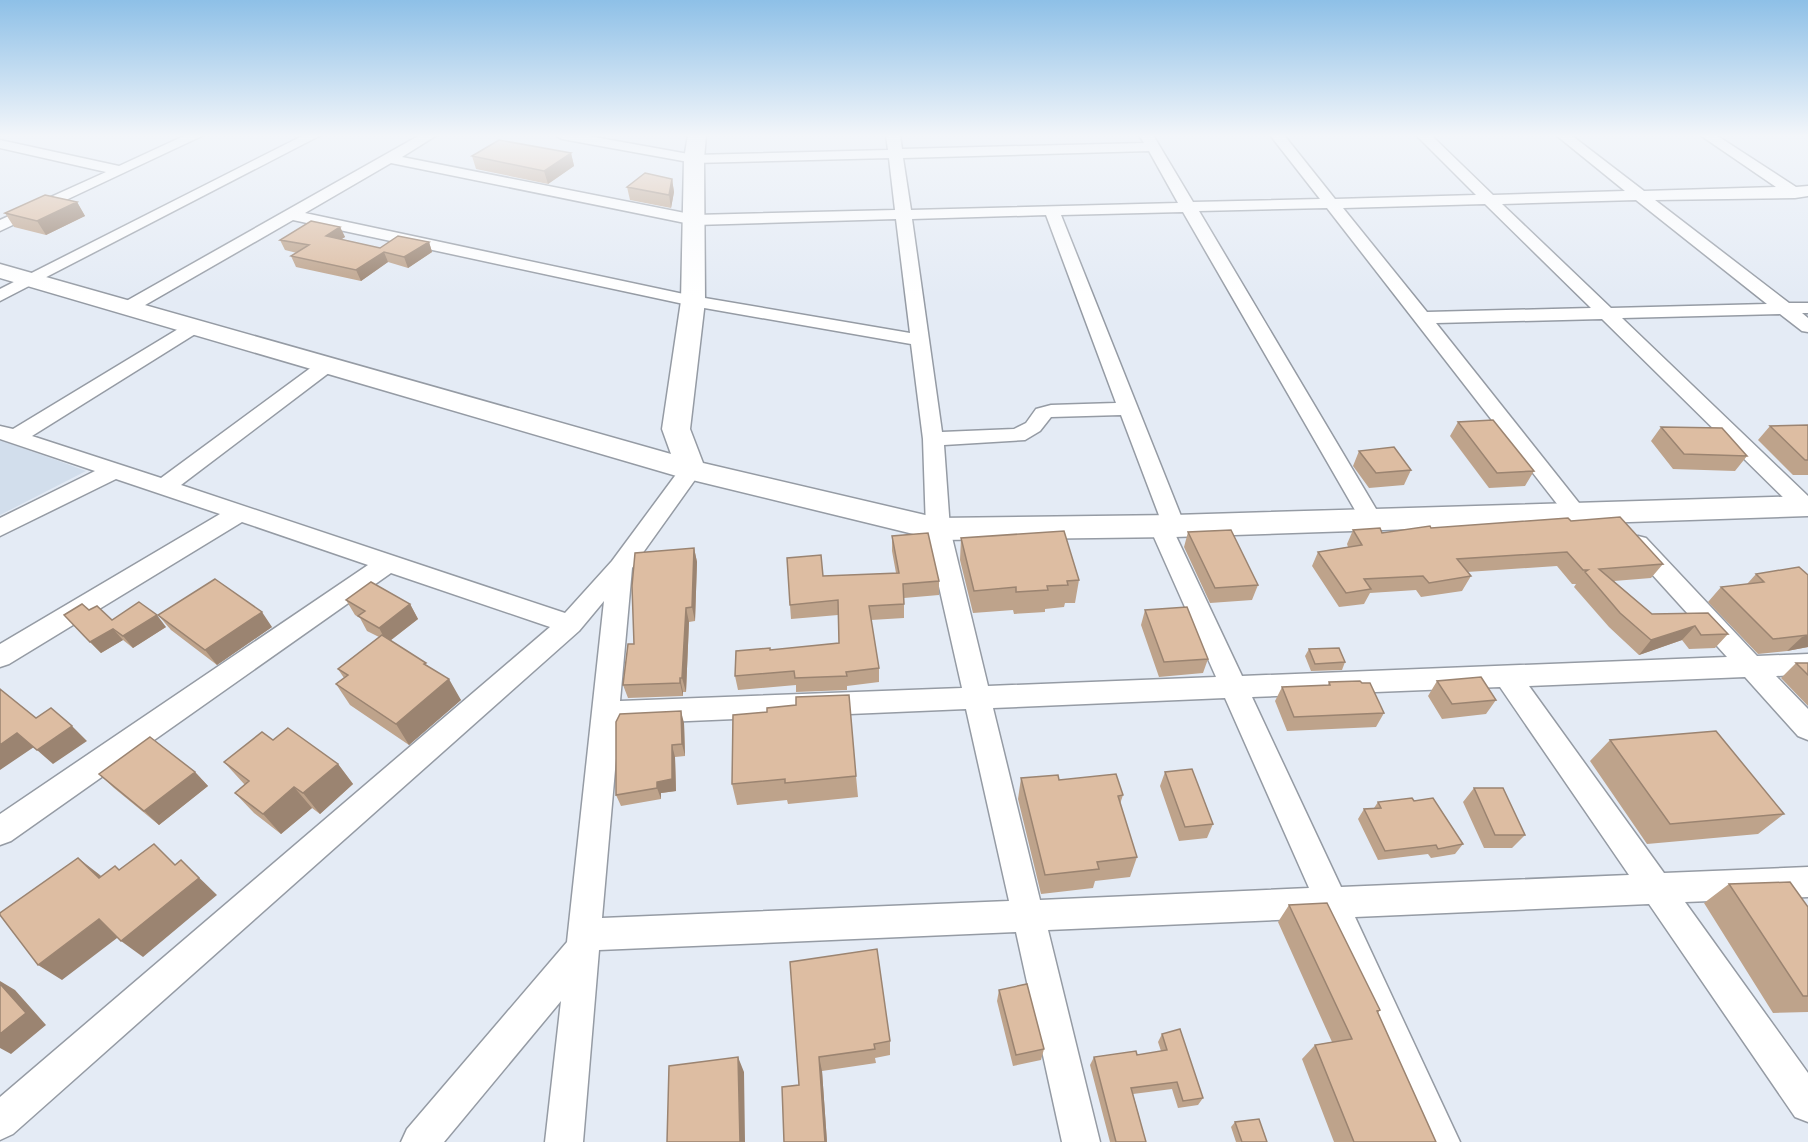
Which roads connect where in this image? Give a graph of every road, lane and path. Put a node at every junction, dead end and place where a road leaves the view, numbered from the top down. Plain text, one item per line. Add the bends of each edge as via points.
1 (80, 188) edge
2 (210, 188) edge
3 (334, 188) edge
4 (538, 188) edge
5 (694, 188) edge
6 (900, 188) edge
7 (1178, 188) edge
8 (1319, 188) edge
9 (1478, 188) edge
10 (1631, 188) edge
11 (1800, 191) edge
12 (1641, 196) junction
13 (1490, 200) junction
14 (1808, 201) edge
15 (1332, 204) junction
16 (1189, 207) junction
17 (1052, 211) junction
18 (289, 214) junction
19 (904, 215) junction
20 (695, 220) junction
21 (0, 226) edge
22 (0, 271) edge
23 (32, 280) junction
24 (0, 296) edge
25 (693, 301) junction
26 (127, 308) junction
27 (1808, 308) edge
28 (1785, 309) junction
29 (1607, 314) junction
30 (1422, 318) junction
31 (194, 327) junction
32 (1808, 327) edge
33 (921, 340) junction
34 (327, 365) junction
35 (1129, 409) junction
36 (8, 434) edge
37 (933, 439) junction
38 (115, 470) junction
39 (691, 470) junction
40 (164, 487) junction
41 (1807, 506) edge
42 (1607, 512) junction
43 (240, 513) junction
44 (1576, 513) junction
45 (1371, 519) junction
46 (1167, 526) junction
47 (0, 528) edge
48 (938, 529) junction
49 (388, 563) junction
50 (620, 567) junction
51 (570, 624) junction
52 (0, 657) edge
53 (1808, 664) edge
54 (1751, 667) junction
55 (1507, 676) junction
56 (1233, 688) junction
57 (978, 698) junction
58 (605, 713) junction
59 (1808, 728) edge
60 (0, 831) edge
61 (1808, 882) edge
62 (1657, 888) junction
63 (1332, 902) junction
64 (1029, 915) junction
65 (583, 943) junction
66 (1808, 1104) edge
67 (0, 1121) edge
68 (420, 1142) edge
69 (564, 1142) edge
70 (1081, 1142) edge
71 (1441, 1142) edge

1 - 21 street
2 - 23 street
3 - 18 street
4 - 20 street
5 - 20 main road
6 - 19 street
7 - 16 street
8 - 15 street
9 - 13 street
10 - 12 street
11 - 12 street
11 - 14 street
12 - 13 street
12 - 28 street
13 - 15 street
13 - 29 street
15 - 16 street
15 - 30 street
16 - 17 street
16 - 45 street
17 - 19 street
17 - 35 street
18 - 25 street
18 - 26 street
19 - 20 street
19 - 33 street
20 - 25 main road
22 - 23 main road
23 - 24 street
23 - 26 main road
25 - 33 street
25 - 39 main road via 676,429
26 - 31 main road
27 - 28 street
28 - 29 street
28 - 32 street
29 - 30 street
29 - 41 street
30 - 44 street
31 - 34 main road
31 - 36 street
33 - 37 street
34 - 39 main road
34 - 40 street
35 - 37 street via 1051,411 1043,413 1034,427 1018,435
35 - 46 street
36 - 38 street
37 - 48 street
38 - 40 street
38 - 47 street
39 - 48 main road
39 - 50 street
40 - 43 street
41 - 42 main road
42 - 44 main road
42 - 54 street
43 - 49 street
43 - 52 street
44 - 45 main road
45 - 46 main road
46 - 48 main road
46 - 56 street
48 - 57 street
49 - 51 street
49 - 60 street
50 - 51 street
50 - 58 street
51 - 67 street
53 - 54 street
54 - 55 street
54 - 59 street
55 - 56 street
55 - 62 street
56 - 57 street
56 - 63 street
57 - 58 street
57 - 64 street
58 - 65 street
61 - 62 street
62 - 63 street
62 - 66 street
63 - 64 street
63 - 71 street
64 - 65 street
64 - 70 street
65 - 68 street
65 - 69 street

